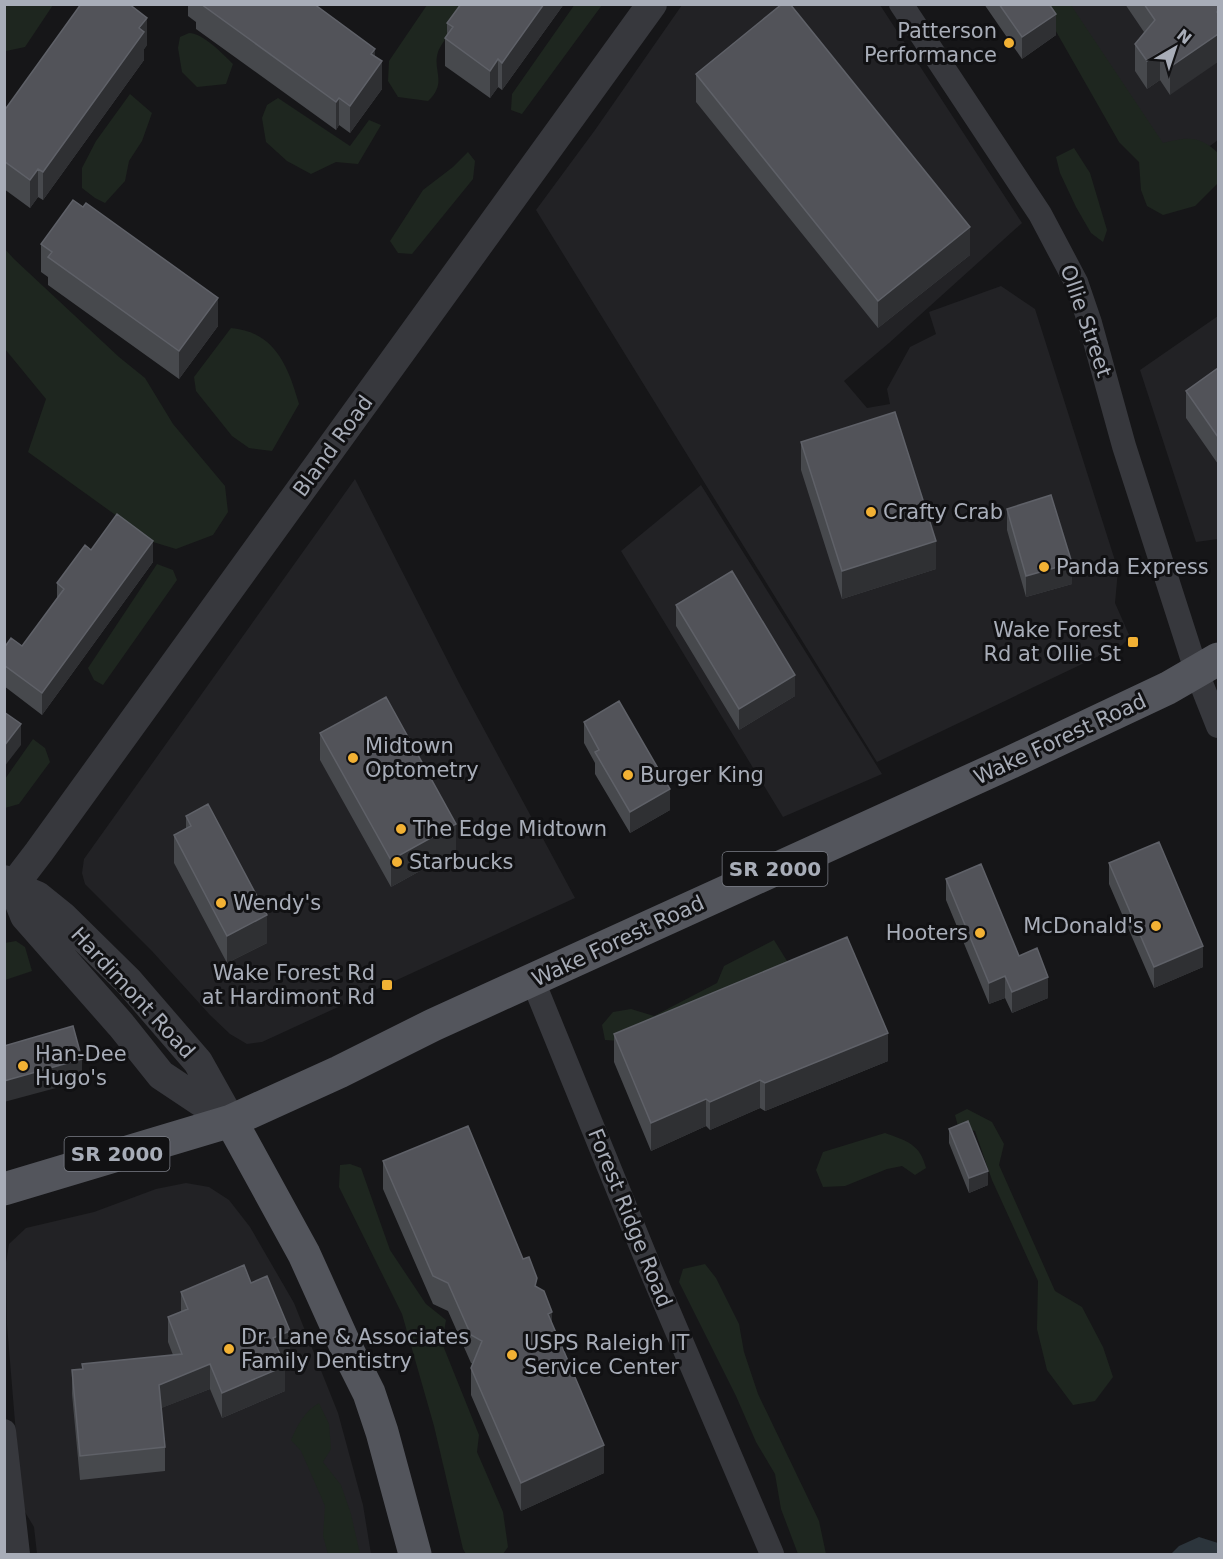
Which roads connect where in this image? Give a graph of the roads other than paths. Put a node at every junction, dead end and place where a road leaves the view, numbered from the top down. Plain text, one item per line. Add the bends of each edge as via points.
1 (652, 4) edge
2 (901, 4) edge
3 (1208, 666) edge
4 (1218, 726) edge
5 (9, 883) edge
6 (533, 981) junction
7 (231, 1121) junction
8 (4, 1189) edge
9 (4, 1431) edge
10 (18, 1554) edge
11 (415, 1554) edge
12 (772, 1554) edge

1 - 5 street, Bland Road via 39,852
2 - 3 street, Ollie Street via 1040,214 1076,282 1124,446
3 - 4 street, Ollie Street
3 - 6 main road, Wake Forest Road / SR 2000 via 999,768
5 - 7 street, Hardimont Road via 37,896 63,917 129,982 198,1062
6 - 7 main road, Wake Forest Road / SR 2000
6 - 12 street, Forest Ridge Road
7 - 8 main road, Wake Forest Road / SR 2000
7 - 11 main road via 304,1254 369,1393
9 - 10 street

